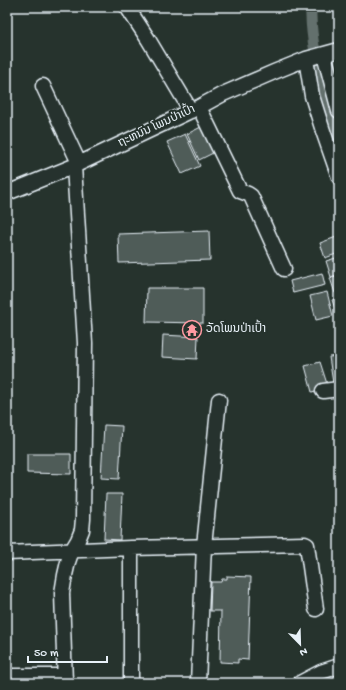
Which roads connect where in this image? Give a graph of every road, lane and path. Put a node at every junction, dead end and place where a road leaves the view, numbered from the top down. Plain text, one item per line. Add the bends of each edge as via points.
1 (127, 7) edge
2 (339, 50) edge
3 (322, 54) junction
4 (306, 59) junction
5 (43, 86) dead end
6 (195, 109) junction
7 (339, 109) edge
8 (76, 164) junction
9 (339, 177) edge
10 (7, 193) edge
11 (284, 269) dead end
12 (339, 389) edge
13 (323, 391) dead end
14 (219, 400) dead end
15 (204, 546) junction
16 (131, 548) junction
17 (72, 550) junction
18 (7, 553) edge
19 (316, 609) dead end
20 (339, 666) edge
21 (7, 676) edge
22 (321, 678) edge
23 (65, 679) edge
24 (131, 683) edge
25 (198, 683) edge
26 (300, 683) edge

1 - 6 street
2 - 3 street, ຖະຫນົນ ໂພນປ່າເປົ້າ
3 - 4 street, ຖະຫນົນ ໂພນປ່າເປົ້າ
3 - 7 street
4 - 6 street, ຖະຫນົນ ໂພນປ່າເປົ້າ via 223,94
4 - 9 street via 312,96
5 - 8 street
6 - 8 street, ຖະຫນົນ ໂພນປ່າເປົ້າ
6 - 11 street via 240,191 251,196
8 - 10 street, ຖະຫນົນ ໂພນປ່າເປົ້າ
8 - 17 street via 85,351 83,519 82,530
12 - 13 street
14 - 15 street
15 - 16 street
15 - 19 street via 307,545
15 - 25 street
16 - 17 street
16 - 24 street
17 - 18 street
17 - 23 street via 64,575 62,594
20 - 22 street
21 - 23 street
22 - 26 street

